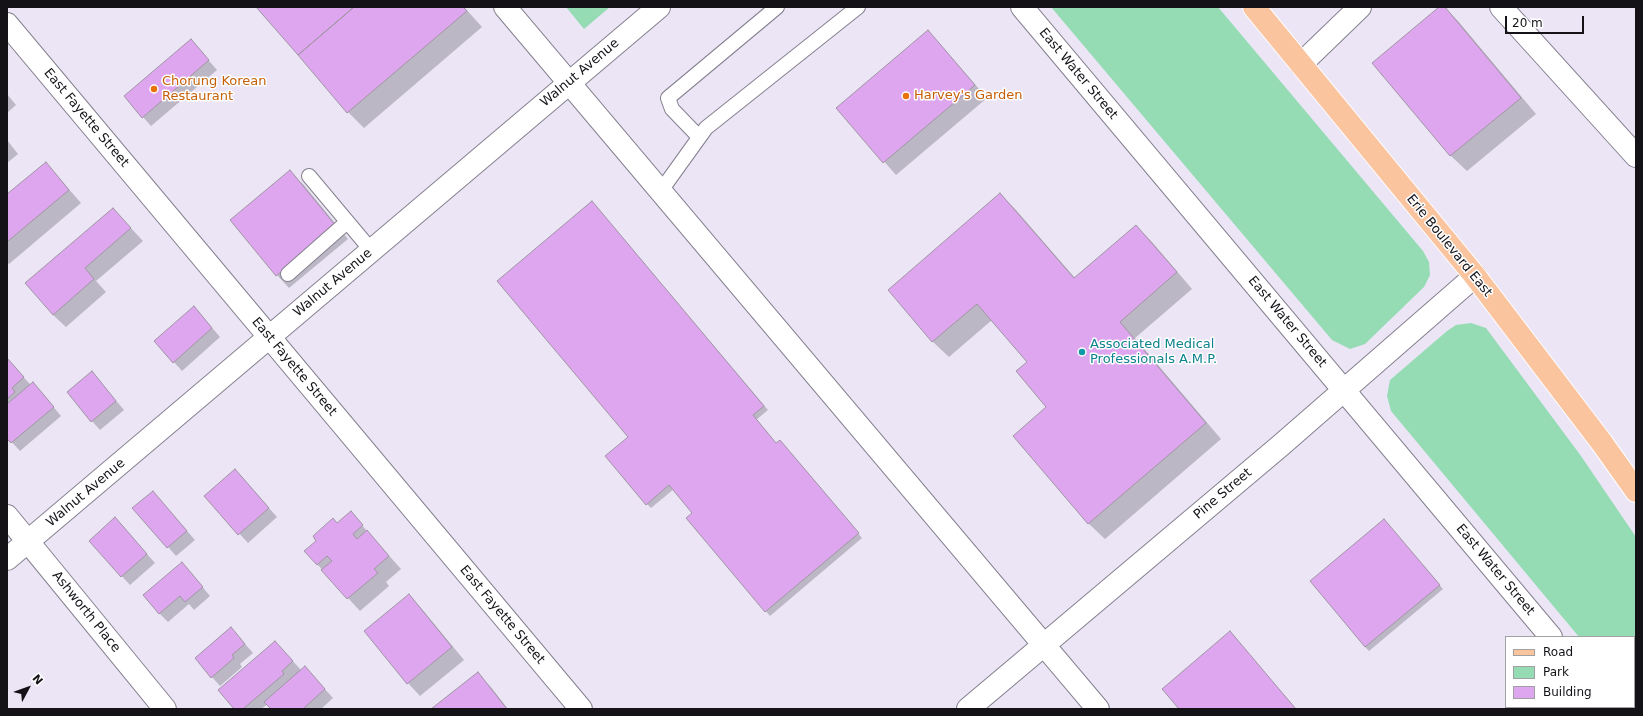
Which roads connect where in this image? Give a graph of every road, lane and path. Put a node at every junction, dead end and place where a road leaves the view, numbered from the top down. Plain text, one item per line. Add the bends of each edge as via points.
1 (505, 7) edge
2 (659, 7) edge
3 (777, 7) edge
4 (858, 7) edge
5 (1022, 7) edge
6 (1254, 7) edge
7 (1360, 7) edge
8 (1501, 7) edge
9 (7, 24) edge
10 (1301, 64) junction
11 (568, 83) junction
12 (699, 137) junction
13 (1636, 156) edge
14 (309, 176) dead end
15 (660, 192) junction
16 (347, 222) junction
17 (371, 250) junction
18 (288, 274) dead end
19 (1474, 276) junction
20 (269, 337) junction
21 (1345, 390) junction
22 (1636, 491) edge
23 (7, 516) edge
24 (28, 542) junction
25 (7, 559) edge
26 (1550, 636) edge
27 (1044, 645) junction
28 (166, 709) edge
29 (582, 709) edge
30 (968, 709) edge
31 (1098, 709) edge

1 - 11 street
2 - 11 street, Walnut Avenue
3 - 12 lane via 668,98 672,109
4 - 12 lane via 706,128
5 - 21 street, East Water Street
6 - 10 main road, Erie Boulevard East
7 - 10 street
8 - 13 street
9 - 20 street, East Fayette Street
10 - 19 main road, Erie Boulevard East
11 - 15 street
11 - 17 street, Walnut Avenue
12 - 15 lane
14 - 16 lane
15 - 27 street
16 - 17 lane
16 - 18 lane
17 - 20 street, Walnut Avenue
19 - 21 street, Pine Street
19 - 22 main road, Erie Boulevard East
20 - 24 street, Walnut Avenue
20 - 29 street, East Fayette Street
21 - 26 street, East Water Street
21 - 27 street, Pine Street
23 - 24 street, Ashworth Place
24 - 25 street, Walnut Avenue
24 - 28 street, Ashworth Place
27 - 30 street, Pine Street
27 - 31 street

